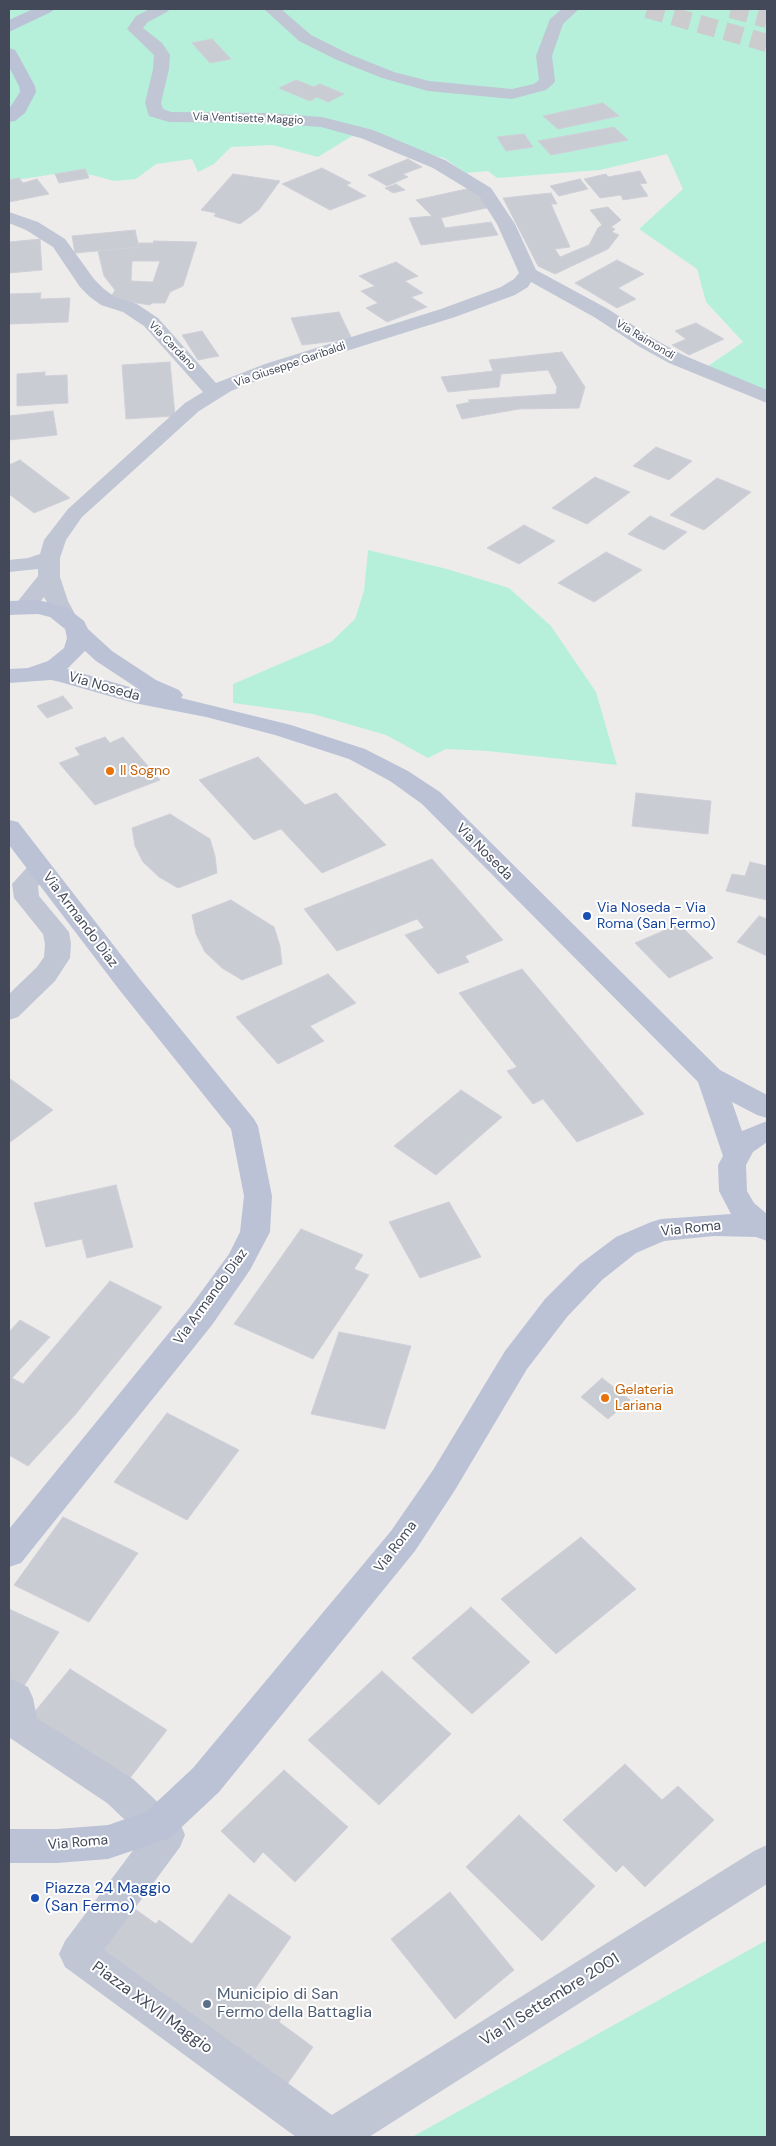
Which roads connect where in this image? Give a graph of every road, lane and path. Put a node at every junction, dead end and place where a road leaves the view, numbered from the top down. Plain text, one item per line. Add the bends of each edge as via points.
1 (46, 9) edge
2 (162, 9) edge
3 (272, 9) edge
4 (571, 9) edge
5 (9, 27) edge
6 (9, 53) edge
7 (9, 117) edge
8 (9, 217) edge
9 (528, 273) junction
10 (214, 393) junction
11 (767, 397) edge
12 (9, 566) edge
13 (49, 567) junction
14 (17, 607) edge
15 (71, 624) junction
16 (19, 675) edge
17 (206, 710) junction
18 (9, 828) edge
19 (40, 869) junction
20 (9, 1010) edge
21 (710, 1077) junction
22 (767, 1108) edge
23 (767, 1131) edge
24 (737, 1156) junction
25 (764, 1228) edge
26 (9, 1553) edge
27 (9, 1694) edge
28 (157, 1826) junction
29 (9, 1846) edge
30 (767, 1863) edge
31 (329, 2137) edge
32 (333, 2137) edge

1 - 5 main road
2 - 9 street, Via Ventisette Maggio via 142,19 135,29 156,46 162,56 153,102 155,112 169,117 322,122 367,134 439,164 485,192 506,224
3 - 4 street via 305,38 343,58 388,75 428,86 512,94 540,87 547,81 544,56 556,22
6 - 7 main road via 28,92 19,109
8 - 10 street, Via Cardano via 59,242 92,288 108,301 130,308 151,322
9 - 10 street, Via Giuseppe Garibaldi via 521,282 500,294 272,368
9 - 11 street, Via Raimondi via 676,359
10 - 13 street, Via Giuseppe Garibaldi via 192,407 75,513 55,540
12 - 13 street via 31,564
13 - 14 street, Via Giuseppe Garibaldi
13 - 15 street via 56,601
14 - 15 main road via 50,609
15 - 16 main road via 77,645 67,659 44,672
15 - 17 main road, Via Noseda via 104,656 148,684
16 - 17 main road, Via Noseda via 63,675 134,696
17 - 21 main road, Via Noseda via 357,754 399,776 431,798
18 - 19 main road, Via Armando Diaz
19 - 20 street via 25,884 27,898 56,932 57,958 46,974
19 - 26 main road, Via Armando Diaz via 244,1126 258,1196 256,1232 240,1262 201,1316
21 - 22 main road, Via Noseda
21 - 24 main road, Via Noseda
23 - 24 main road via 743,1145
24 - 25 main road via 732,1165 733,1191 744,1211
25 - 28 main road, Via Roma via 714,1225 661,1230 626,1245 585,1278 556,1308 516,1360 403,1541 206,1780
27 - 28 street via 16,1698 22,1727 120,1791
28 - 29 main road, Via Roma via 108,1842
28 - 31 street, Piazza XXVII Maggio via 167,1835 78,1954
30 - 32 street, Via 11 Settembre 2001

